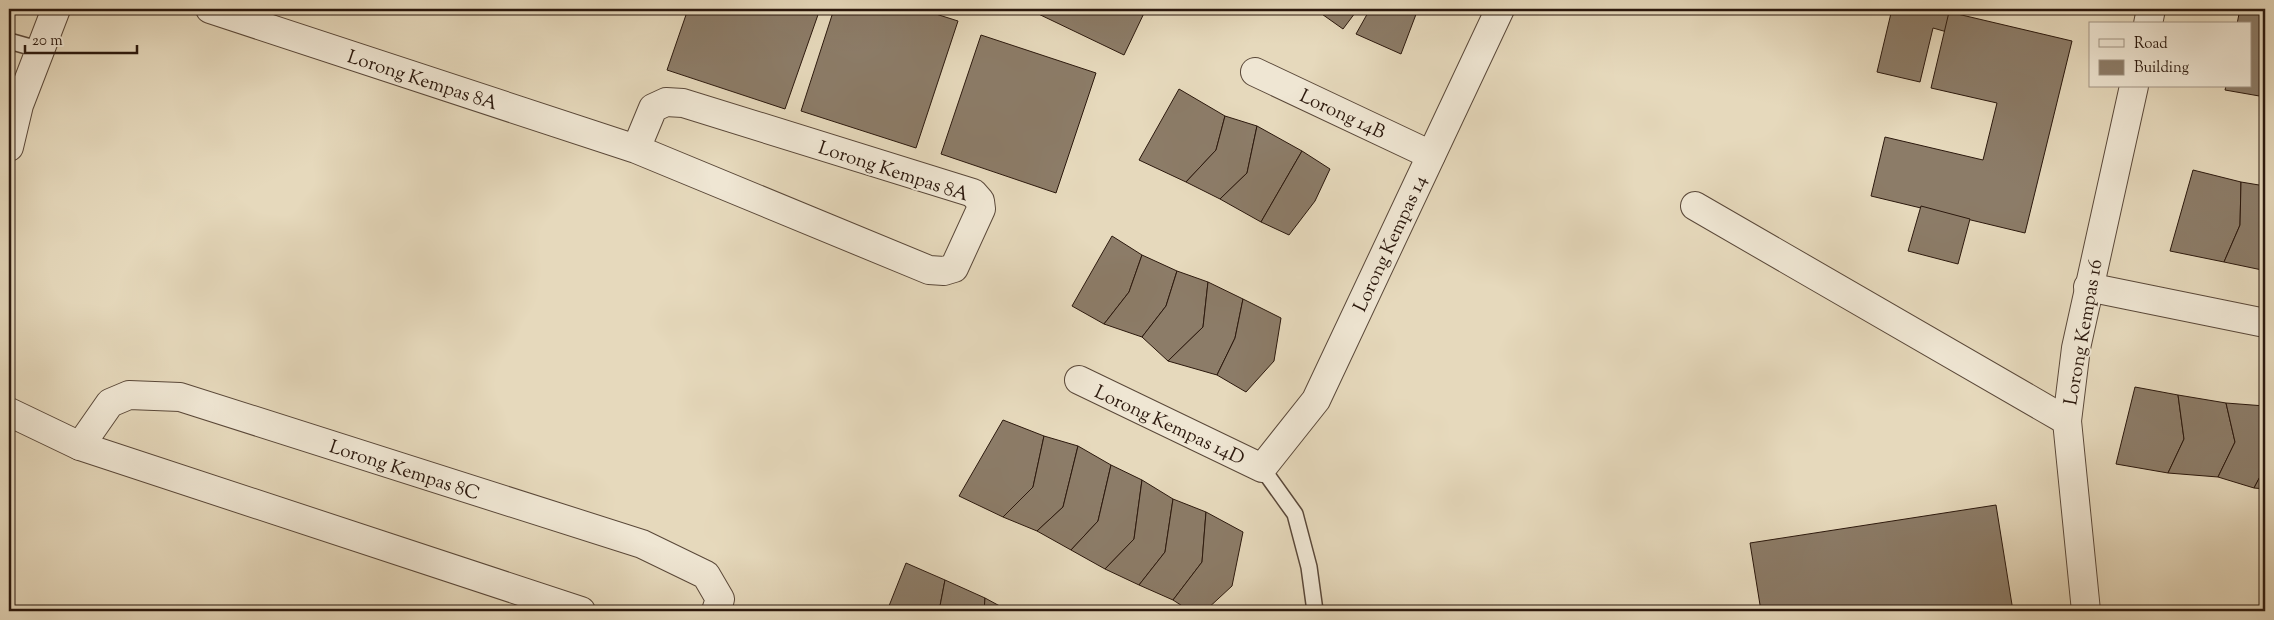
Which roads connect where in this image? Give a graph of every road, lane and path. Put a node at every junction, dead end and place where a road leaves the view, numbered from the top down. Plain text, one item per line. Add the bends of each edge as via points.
1 (56, 9) edge
2 (210, 9) edge
3 (1500, 9) edge
4 (2151, 9) edge
5 (2148, 22) edge
6 (9, 41) edge
7 (41, 50) junction
8 (1255, 72) dead end
9 (2134, 88) edge
10 (14, 104) edge
11 (9, 147) edge
12 (636, 149) junction
13 (1431, 155) junction
14 (1695, 206) dead end
15 (2088, 288) junction
16 (2265, 323) edge
17 (1079, 380) dead end
18 (9, 412) edge
19 (2067, 421) junction
20 (80, 446) junction
21 (1262, 468) junction
22 (581, 611) edge
23 (716, 611) edge
24 (1315, 611) edge
25 (2086, 611) edge

1 - 7 street
2 - 12 street, Lorong Kempas 8A
3 - 13 street, Lorong Kempas 14
4 - 5 street
6 - 7 lane
7 - 10 street
8 - 13 street, Lorong 14B
9 - 15 street, Lorong Kempas 16
10 - 11 street
12 - 12 street, Lorong Kempas 8A via 929,270 954,268 981,209 980,201 973,193 683,103 666,102 653,108
13 - 21 street, Lorong Kempas 14 via 1316,400
14 - 19 street
15 - 16 street
15 - 19 street, Lorong Kempas 16
17 - 21 street, Lorong Kempas 14D
18 - 20 street
19 - 25 street, Lorong Kempas 16
20 - 22 street
20 - 23 street, Lorong Kempas 8C via 110,403 129,395 180,397 642,544 706,575 720,599
21 - 24 lane via 1295,514 1309,567

